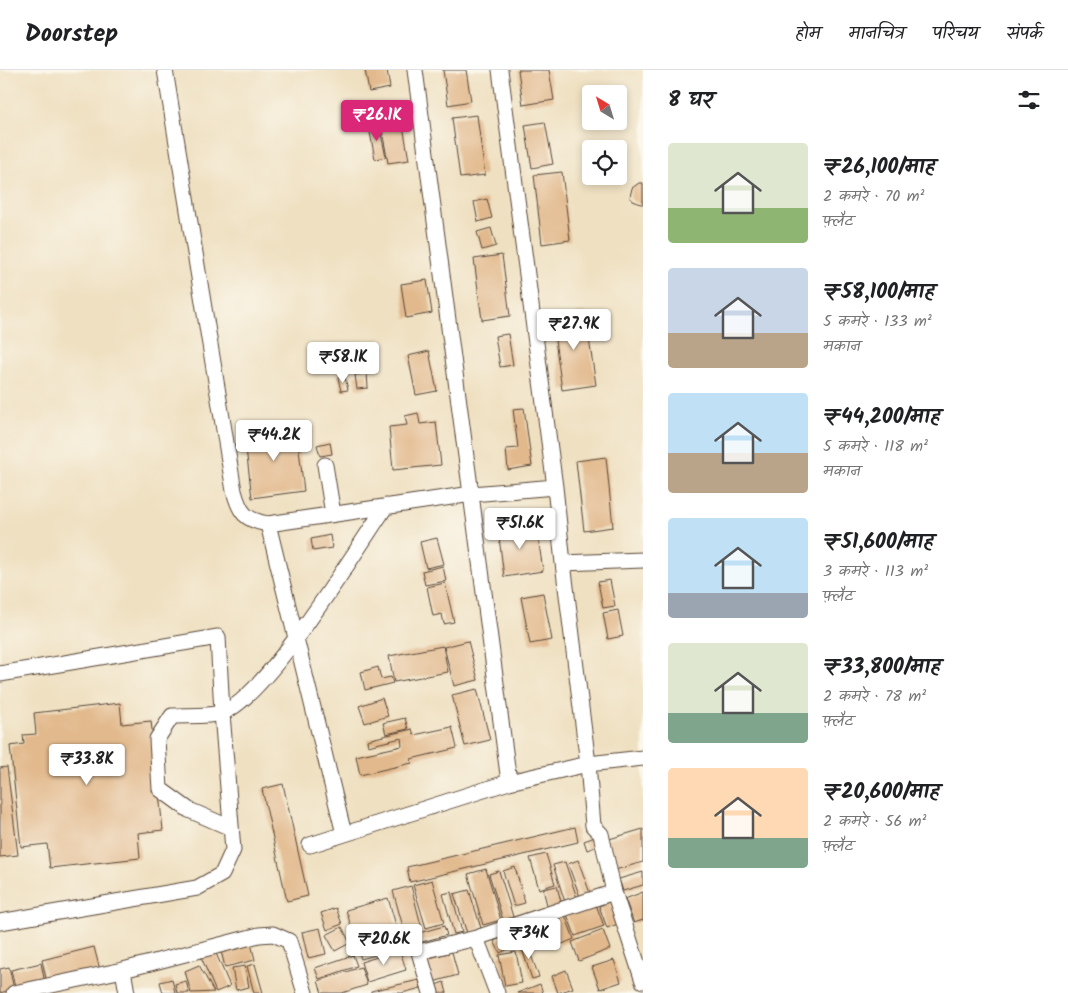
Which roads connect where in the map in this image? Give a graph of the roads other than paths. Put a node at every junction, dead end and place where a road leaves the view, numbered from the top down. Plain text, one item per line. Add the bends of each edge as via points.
1 (165, 70) edge
2 (415, 70) edge
3 (500, 70) edge
4 (325, 466) dead end
5 (555, 487) junction
6 (472, 494) junction
7 (386, 506) junction
8 (333, 514) junction
9 (268, 524) junction
10 (643, 560) edge
11 (563, 563) junction
12 (296, 638) junction
13 (0, 674) edge
14 (222, 713) junction
15 (643, 758) edge
16 (588, 764) junction
17 (509, 782) junction
18 (231, 828) junction
19 (344, 834) junction
20 (310, 845) dead end
21 (614, 892) junction
22 (0, 922) edge
23 (476, 938) junction
24 (123, 970) junction
25 (643, 981) edge
26 (14, 993) edge
27 (127, 993) edge
28 (305, 993) edge
29 (431, 993) edge
30 (498, 993) edge

1 - 9 street via 234,491 242,512 252,521
2 - 6 street
3 - 5 street
4 - 8 street
5 - 6 street
5 - 11 street
6 - 7 street
6 - 17 street
7 - 8 street
7 - 12 street
8 - 9 street
9 - 12 street
10 - 11 street
11 - 16 street
12 - 14 street via 241,702
12 - 19 street
13 - 14 street via 218,637
14 - 18 street
14 - 18 street via 172,716 157,739 160,789 188,810
15 - 16 street
16 - 17 street
16 - 21 street via 593,826 601,834
17 - 19 street
18 - 22 street via 233,850 222,874 197,888
19 - 20 street
21 - 23 street
21 - 25 street
23 - 29 street via 419,952
23 - 30 street
24 - 26 street
24 - 27 street
24 - 28 street via 217,944 272,934 289,941

